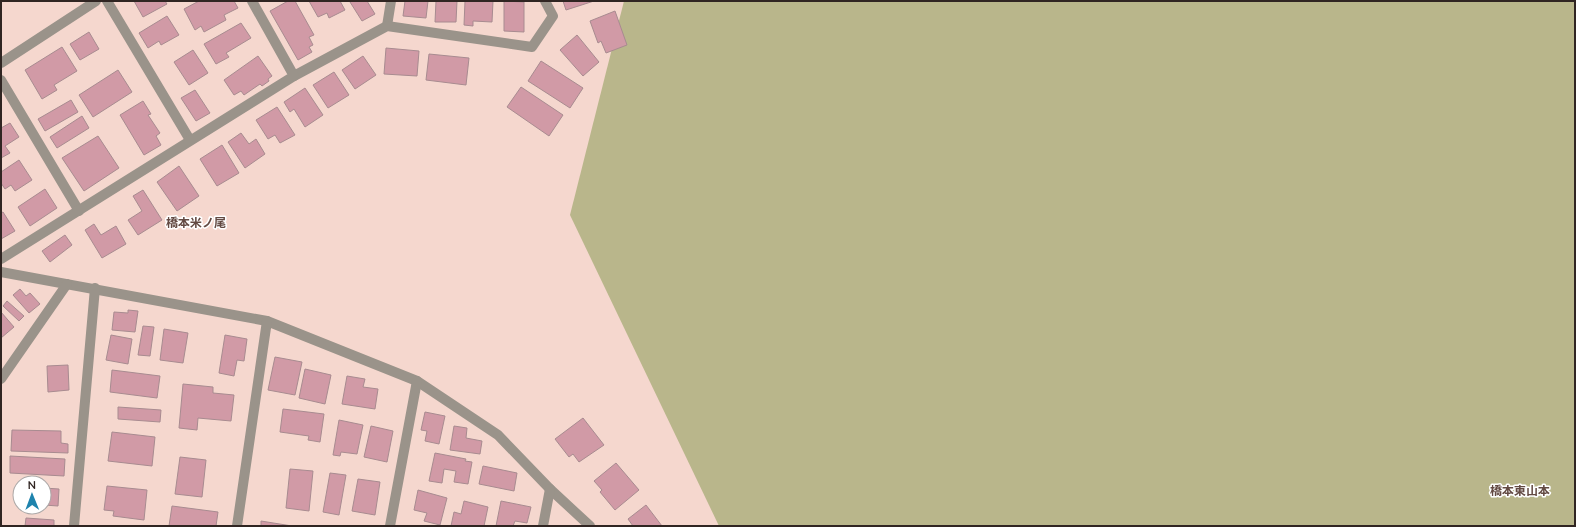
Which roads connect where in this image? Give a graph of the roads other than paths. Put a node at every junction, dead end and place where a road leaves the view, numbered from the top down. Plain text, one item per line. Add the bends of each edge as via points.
1 (96, 1) edge
2 (107, 1) edge
3 (252, 1) edge
4 (391, 1) edge
5 (545, 1) edge
6 (388, 26) junction
7 (1, 63) edge
8 (294, 76) junction
9 (1, 80) edge
10 (190, 140) junction
11 (79, 211) junction
12 (1, 259) edge
13 (1, 272) edge
14 (67, 284) junction
15 (95, 288) junction
16 (267, 321) junction
17 (1, 379) edge
18 (418, 381) junction
19 (550, 489) junction
20 (74, 526) edge
21 (237, 526) edge
22 (390, 526) edge
23 (543, 526) edge
24 (590, 526) edge

1 - 7 street
2 - 10 street
3 - 8 street
4 - 6 street
5 - 6 street via 553,16 532,47
6 - 8 street
8 - 10 street
9 - 11 street
10 - 11 street
11 - 12 street
13 - 14 street
14 - 15 street
14 - 17 street
15 - 16 street
15 - 20 street
16 - 18 street
16 - 21 street
18 - 19 street via 498,435
18 - 22 street
19 - 23 street
19 - 24 street

